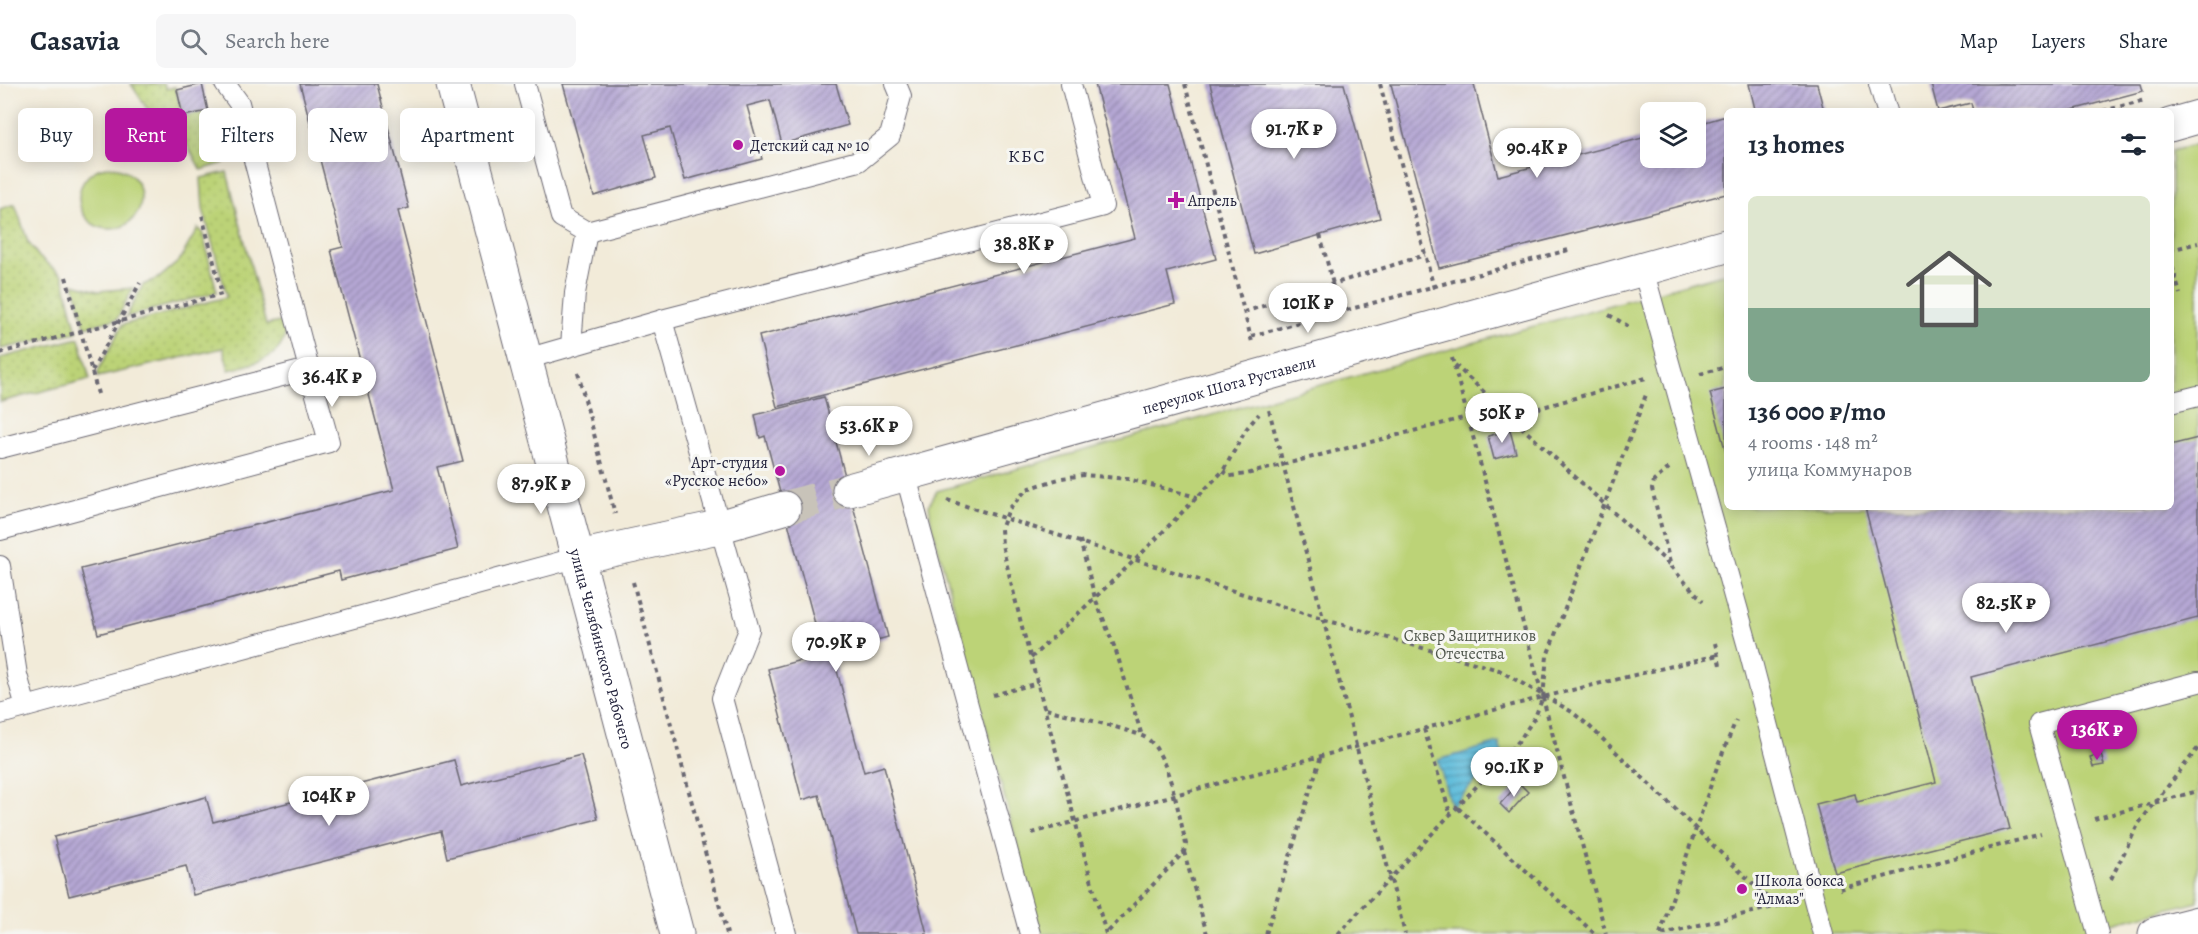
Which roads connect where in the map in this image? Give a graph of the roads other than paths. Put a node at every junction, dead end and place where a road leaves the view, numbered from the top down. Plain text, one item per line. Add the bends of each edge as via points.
1 (225, 84) edge
2 (453, 84) edge
3 (525, 84) edge
4 (896, 84) edge
5 (1071, 84) edge
6 (1880, 84) edge
7 (1886, 108) edge
8 (2198, 117) edge
9 (2174, 123) edge
10 (587, 232) junction
11 (1724, 247) edge
12 (1643, 269) junction
13 (662, 320) junction
14 (571, 346) junction
15 (526, 359) junction
16 (309, 369) junction
17 (2198, 396) edge
18 (2174, 402) edge
19 (0, 448) edge
20 (904, 473) junction
21 (849, 490) tunnel mouth
22 (784, 508) tunnel mouth
23 (718, 527) junction
24 (0, 530) edge
25 (579, 557) junction
26 (0, 566) edge
27 (2198, 682) edge
28 (26, 707) junction
29 (0, 714) edge
30 (2198, 923) edge
31 (677, 934) edge
32 (786, 934) edge
33 (1030, 934) edge
34 (1823, 934) edge
35 (2098, 934) edge
36 (2155, 934) edge

1 - 16 lane via 239,103
2 - 15 street, улица Челябинского Рабочего
3 - 10 lane via 561,217
4 - 10 lane via 901,96 890,136 859,161
5 - 13 lane via 1103,206
6 - 7 lane
8 - 9 street
10 - 14 lane via 575,293
11 - 12 street, переулок Шота Руставели
12 - 20 street, переулок Шота Руставели
12 - 34 lane
13 - 14 lane
13 - 23 lane
14 - 15 lane
15 - 25 street, улица Челябинского Рабочего
16 - 19 lane
16 - 24 lane via 329,441
17 - 18 lane
20 - 21 street, переулок Шота Руставели
20 - 33 lane
22 - 23 street
23 - 25 street
23 - 32 lane via 749,630 722,698
25 - 28 lane
25 - 31 street, улица Челябинского Рабочего
26 - 28 lane
27 - 35 lane via 2039,724
28 - 29 lane
30 - 36 street

